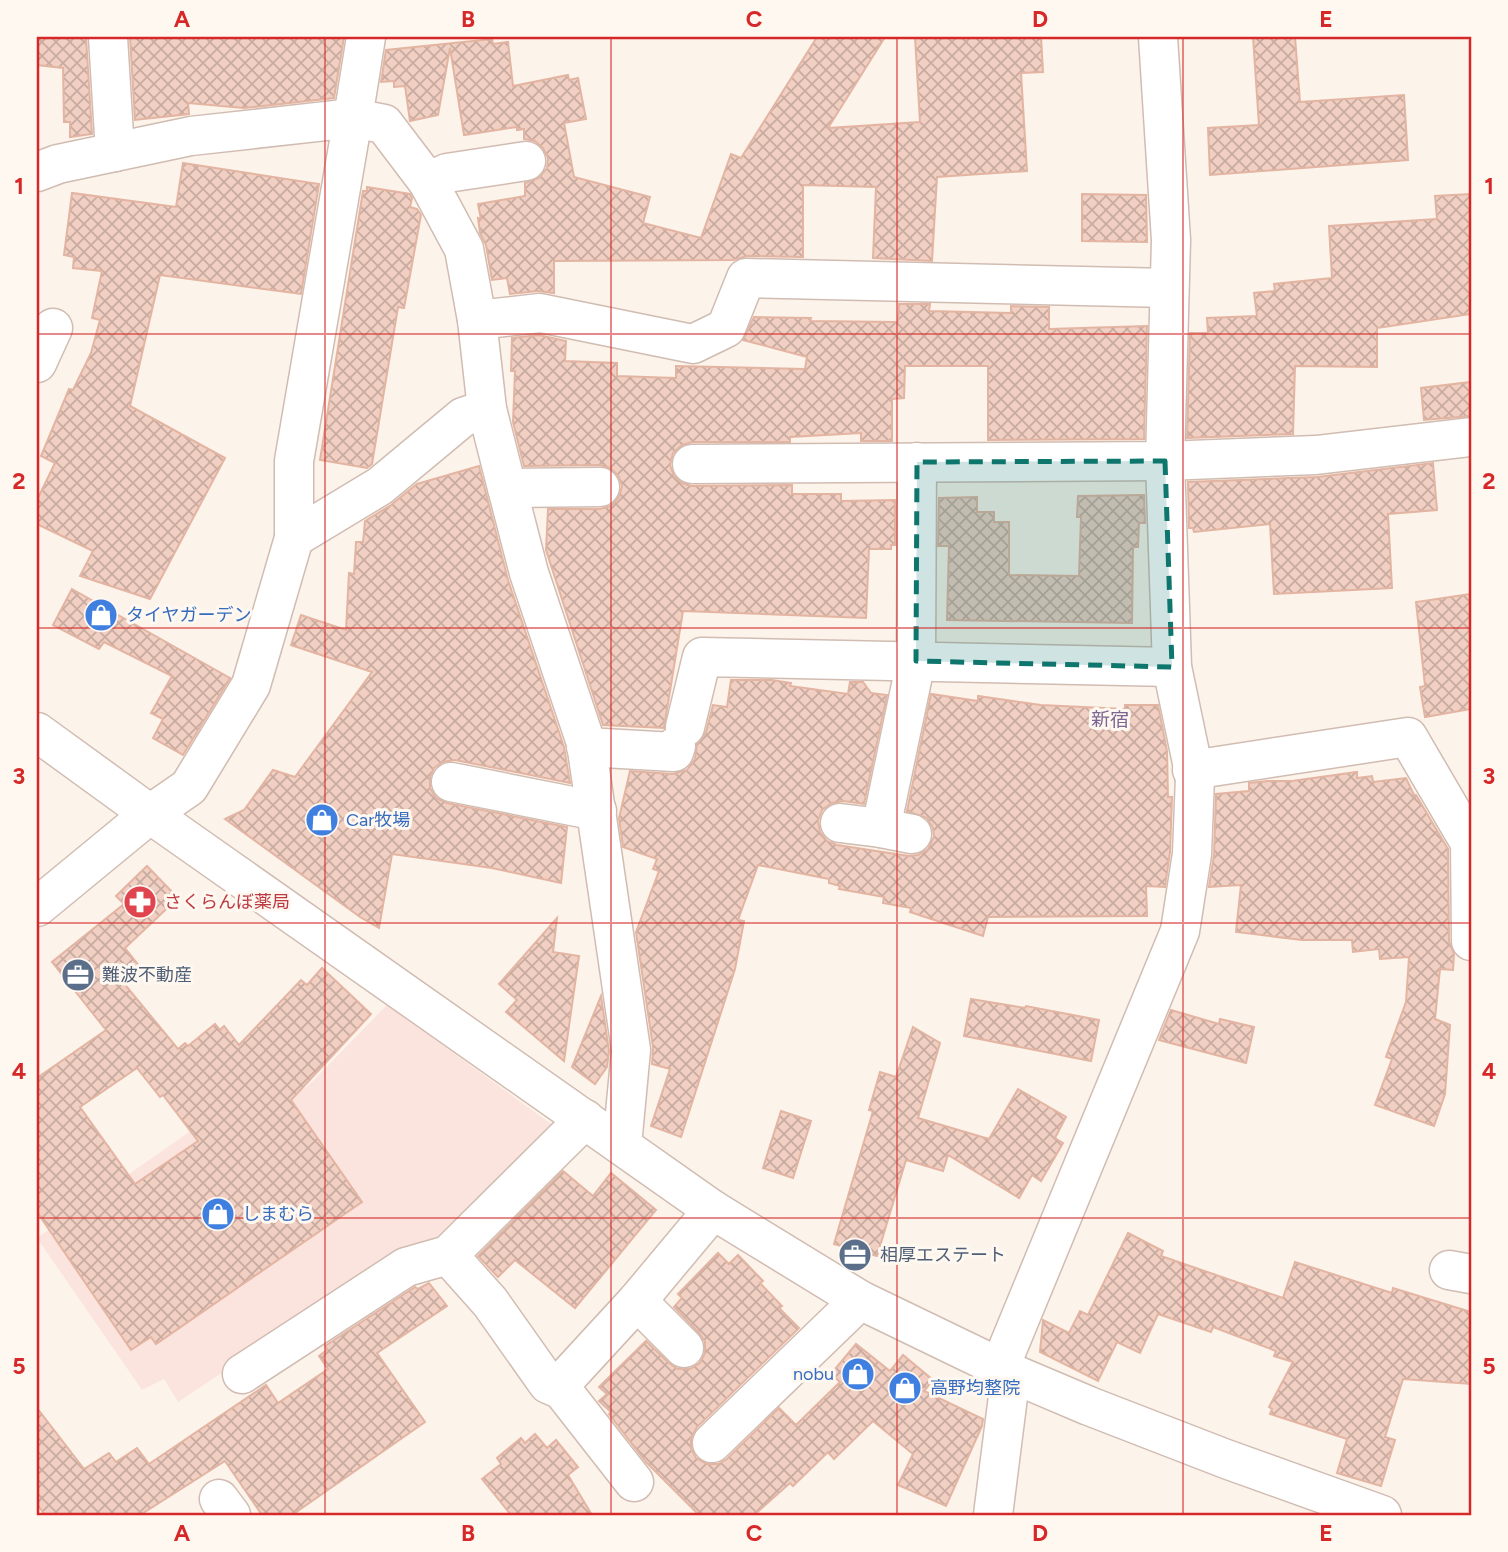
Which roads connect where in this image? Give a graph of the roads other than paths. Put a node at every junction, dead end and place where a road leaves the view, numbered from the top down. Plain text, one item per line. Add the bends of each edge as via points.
1 (108, 37) edge
2 (366, 37) edge
3 (1158, 37) edge
4 (353, 118) junction
5 (115, 152) junction
6 (526, 161) dead end
7 (37, 172) edge
8 (428, 182) junction
9 (1169, 288) junction
10 (477, 320) junction
11 (487, 409) junction
12 (1471, 437) edge
13 (1165, 461) junction
14 (918, 462) junction
15 (692, 464) dead end
16 (600, 487) dead end
17 (507, 488) junction
18 (294, 538) junction
19 (916, 661) junction
20 (1172, 667) junction
21 (37, 732) edge
22 (586, 747) junction
23 (1192, 769) junction
24 (452, 782) dead end
25 (597, 811) junction
26 (150, 814) junction
27 (840, 823) dead end
28 (37, 907) edge
29 (1471, 942) edge
30 (585, 1119) junction
31 (622, 1145) junction
32 (713, 1210) junction
33 (447, 1255) junction
34 (860, 1300) junction
35 (637, 1301) junction
36 (684, 1348) dead end
37 (265, 1369) dead end
38 (1006, 1370) junction
39 (562, 1390) junction
40 (712, 1443) dead end
41 (634, 1482) dead end
42 (993, 1515) edge
43 (1382, 1515) edge

1 - 5 street
2 - 4 street
3 - 9 street via 1171,240
4 - 5 street via 191,136
4 - 8 street via 384,124
4 - 18 street via 294,461
5 - 7 street
6 - 8 street via 447,173
8 - 10 street via 464,249
9 - 10 street via 746,278 726,328 693,344 540,313
9 - 13 street
10 - 11 street
11 - 17 street
11 - 18 street via 463,417 380,486
12 - 13 street via 1316,455
13 - 14 street
13 - 20 street
14 - 15 street
14 - 19 street
16 - 17 street
17 - 22 street via 529,573
18 - 26 street via 251,685 189,787
19 - 20 street
19 - 22 street via 702,657 674,752
19 - 27 street via 897,831
20 - 23 street
21 - 26 street
22 - 25 street
23 - 29 street via 1408,737 1470,843
23 - 38 street via 1192,853 1180,931
24 - 25 street
25 - 31 street via 631,1050
26 - 28 street
26 - 30 street
30 - 31 street
30 - 33 street
31 - 32 street
32 - 34 street
32 - 35 street
33 - 37 street via 406,1267
33 - 39 street via 490,1302 548,1384
34 - 38 street
34 - 40 street
35 - 36 street
35 - 39 street via 568,1376
38 - 42 street
38 - 43 street via 1214,1454
39 - 41 street

